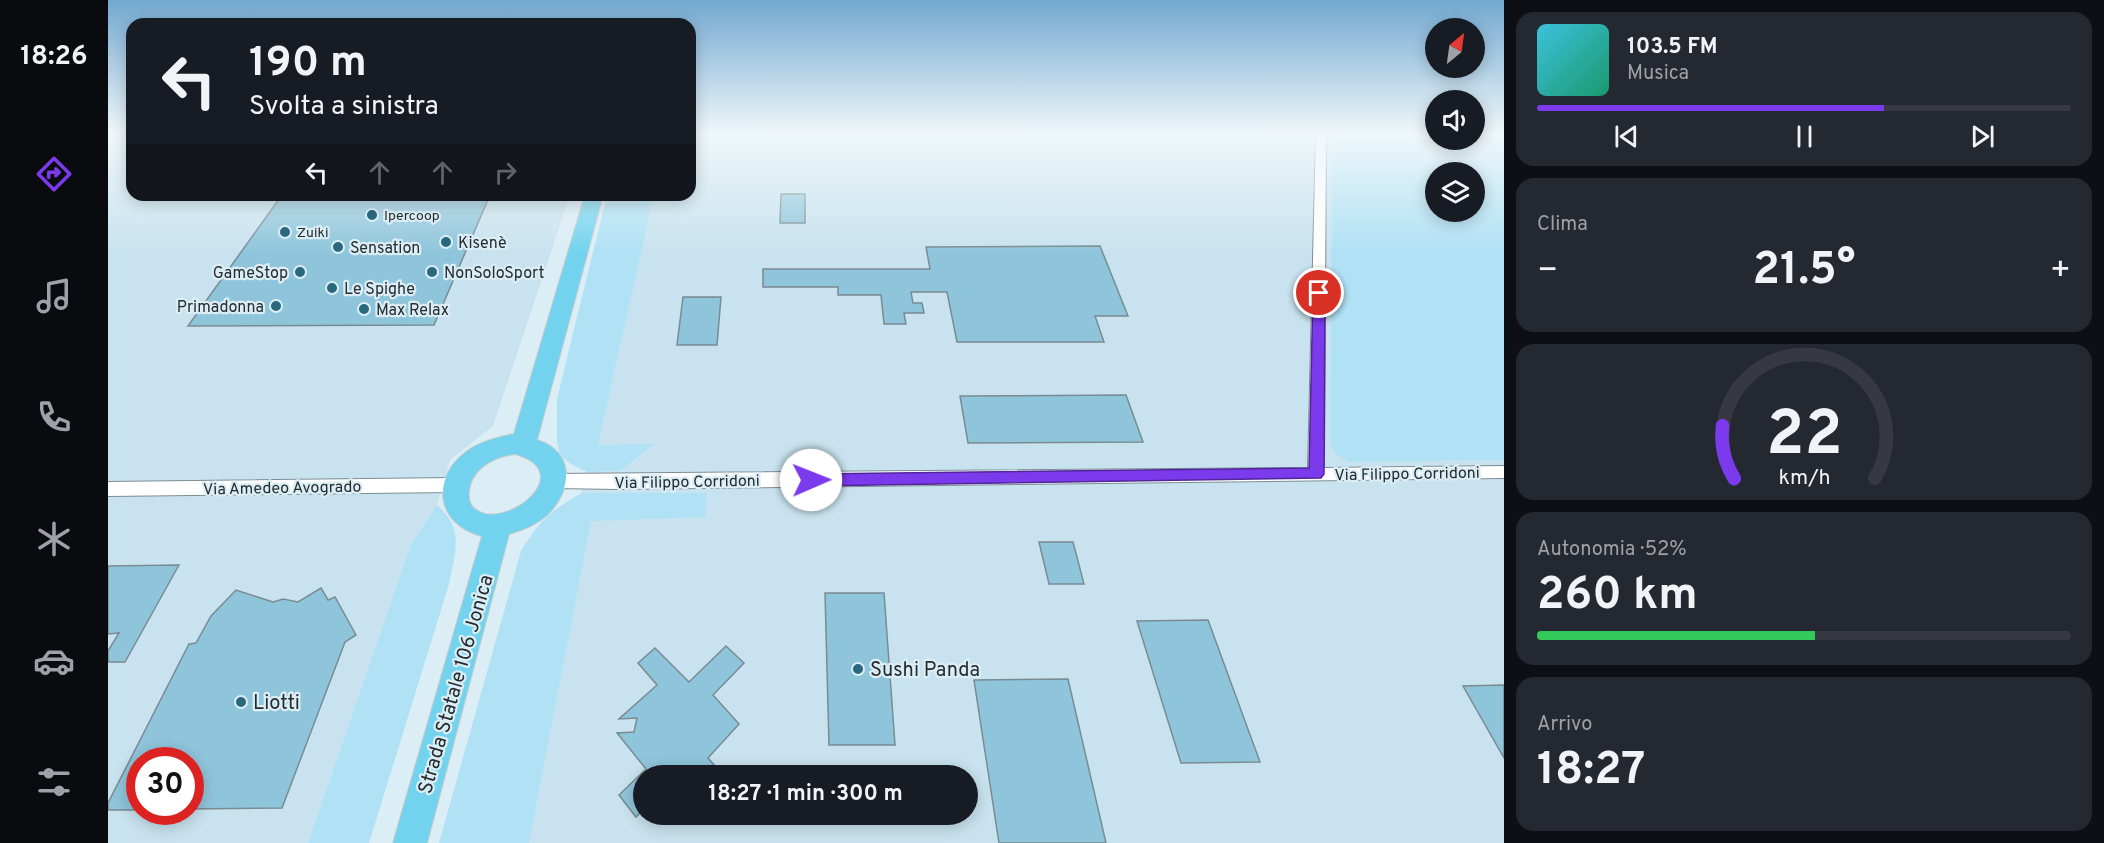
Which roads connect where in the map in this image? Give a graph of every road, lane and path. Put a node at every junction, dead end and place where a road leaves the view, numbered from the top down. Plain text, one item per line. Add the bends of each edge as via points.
1 (1320, 173) edge
2 (592, 201) edge
3 (523, 445) junction
4 (1504, 472) edge
5 (1316, 474) junction
6 (554, 481) junction
7 (455, 485) junction
8 (108, 489) edge
9 (498, 525) junction
10 (410, 843) edge

1 - 5 street
2 - 3 main road
3 - 6 main road via 543,452 552,461
3 - 7 main road via 500,446 485,452 461,473
4 - 5 street, Via Filippo Corridoni
5 - 6 street, Via Filippo Corridoni
6 - 9 main road via 545,501 532,513
7 - 8 street, Via Amedeo Avogrado
7 - 9 main road via 458,510 481,524
9 - 10 main road, Strada Statale 106 Jonica

